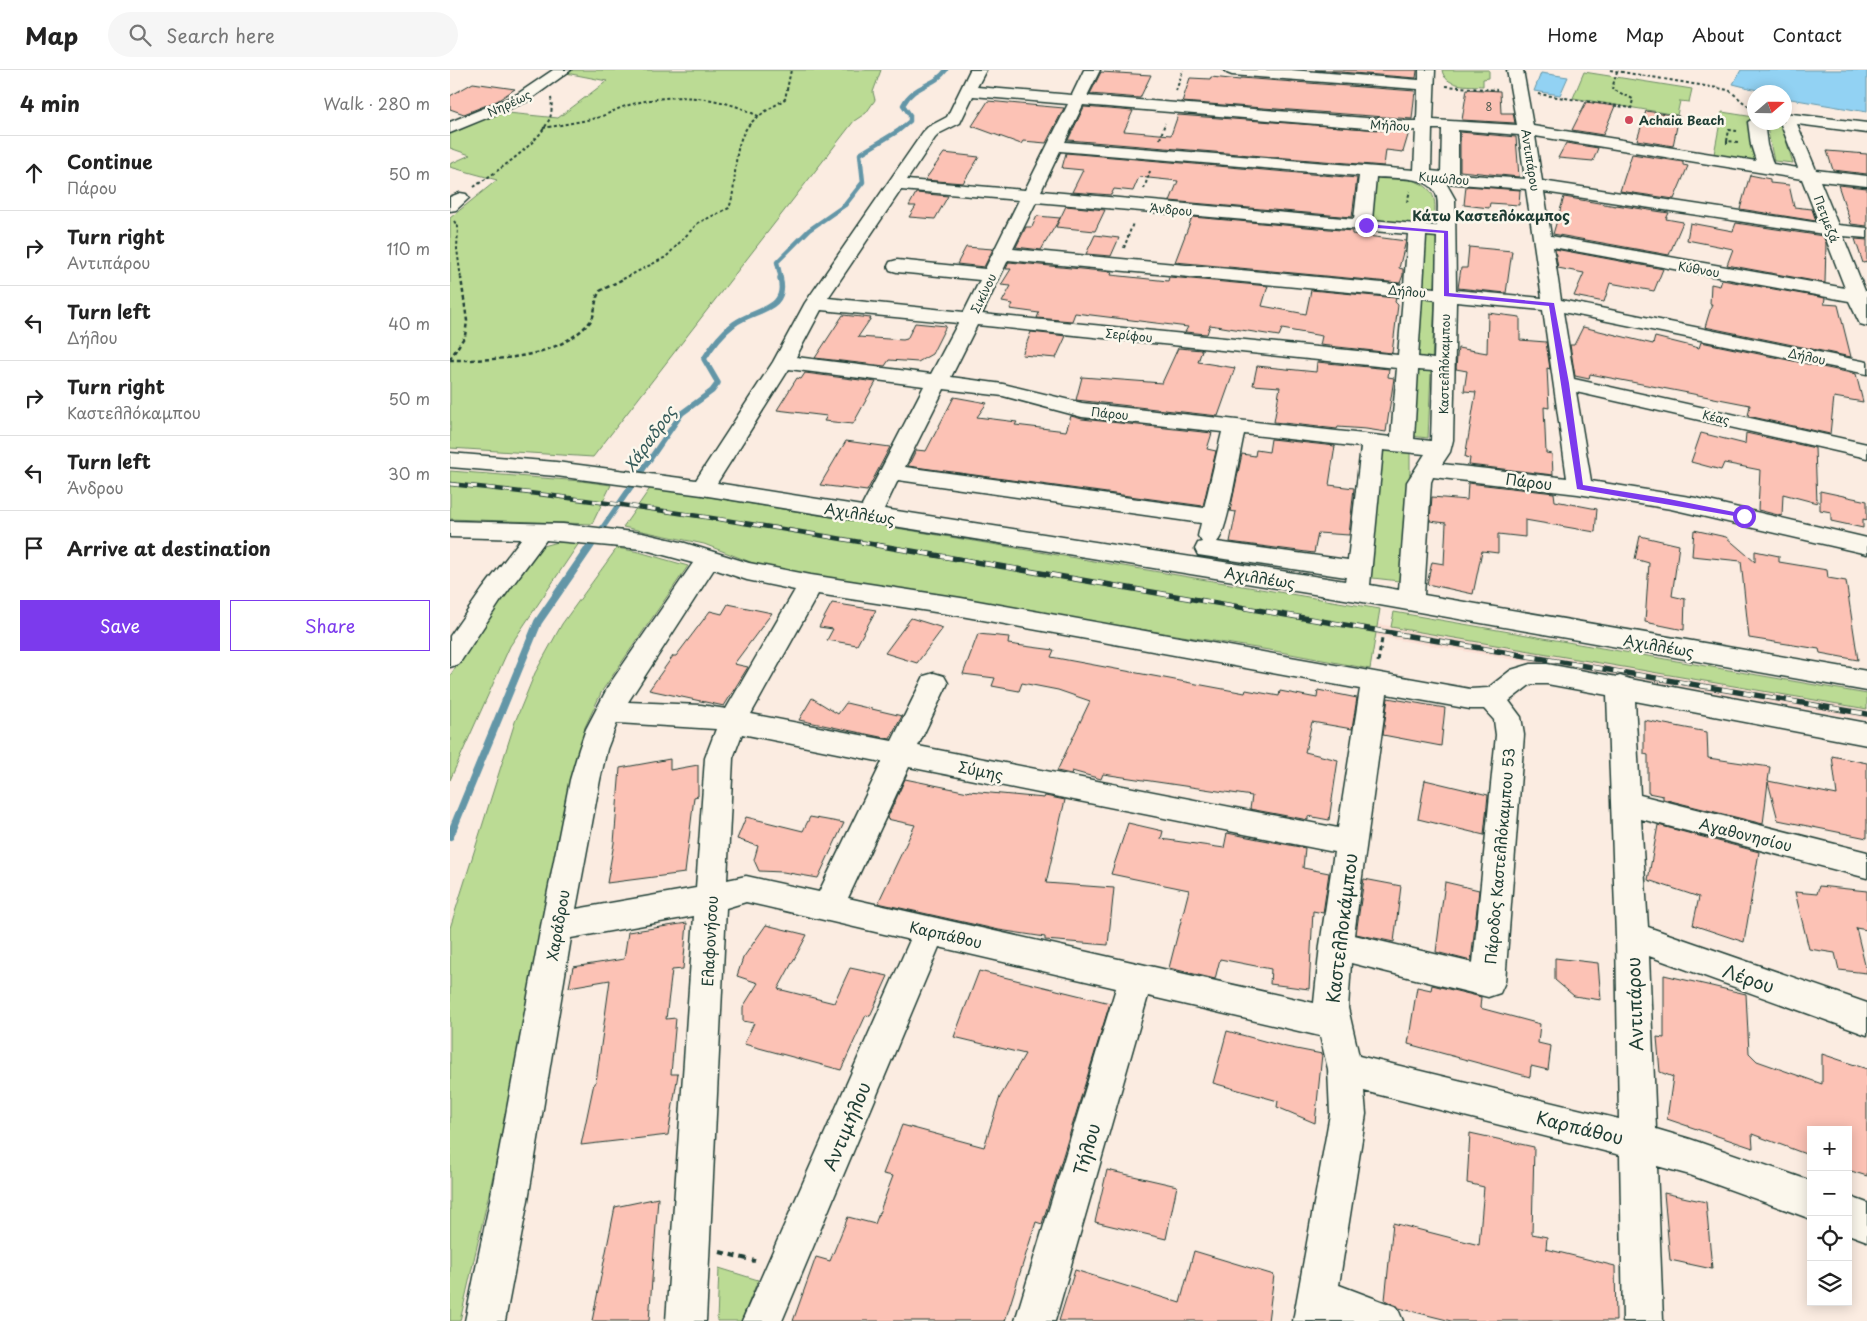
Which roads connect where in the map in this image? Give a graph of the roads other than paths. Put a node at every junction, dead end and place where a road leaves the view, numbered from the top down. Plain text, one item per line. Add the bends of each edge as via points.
1 (563, 70) edge
2 (978, 70) edge
3 (1092, 70) edge
4 (1232, 70) edge
5 (1515, 70) edge
6 (1426, 77) edge
7 (968, 91) junction
8 (1077, 100) junction
9 (1792, 120) edge
10 (1450, 124) junction
11 (1424, 125) junction
12 (450, 128) edge
13 (1867, 128) edge
14 (1526, 130) junction
15 (1757, 130) edge
16 (1791, 130) edge
17 (1055, 146) junction
18 (1766, 168) junction
19 (1368, 172) junction
20 (1810, 176) junction
21 (1444, 180) junction
22 (1867, 181) edge
23 (896, 184) junction
24 (1535, 185) junction
25 (1031, 196) junction
26 (1362, 225) junction
27 (1417, 230) junction
28 (1831, 230) junction
29 (1446, 232) junction
30 (1867, 233) edge
31 (1542, 240) junction
32 (1002, 254) junction
33 (897, 266) dead end
34 (992, 275) junction
35 (1413, 292) junction
36 (1446, 295) junction
37 (1862, 296) edge
38 (815, 303) junction
39 (1552, 304) junction
40 (970, 319) junction
41 (1867, 320) edge
42 (783, 362) junction
43 (1408, 363) junction
44 (1444, 366) junction
45 (1867, 368) edge
46 (936, 381) junction
47 (1565, 383) junction
48 (1234, 427) junction
49 (1373, 442) junction
50 (1402, 445) junction
51 (1440, 449) junction
52 (1867, 451) edge
53 (450, 460) edge
54 (1426, 469) junction
55 (891, 472) junction
56 (1580, 487) junction
57 (702, 488) junction
58 (869, 514) junction
59 (1214, 517) junction
60 (450, 529) edge
61 (540, 531) junction
62 (1867, 546) edge
63 (1205, 558) junction
64 (708, 559) junction
65 (1358, 581) junction
66 (811, 584) junction
67 (1411, 601) junction
68 (454, 643) edge
69 (1867, 681) edge
70 (1375, 682) junction
71 (934, 683) dead end
72 (1620, 686) junction
73 (1491, 698) junction
74 (608, 712) junction
75 (734, 721) junction
76 (1867, 734) edge
77 (900, 754) junction
78 (1624, 803) junction
79 (1351, 843) junction
80 (1867, 865) edge
81 (712, 898) junction
82 (828, 906) junction
83 (557, 926) junction
84 (930, 931) junction
85 (1632, 936) junction
86 (1336, 945) junction
87 (1136, 978) junction
88 (1867, 1019) edge
89 (1334, 1023) junction
90 (1345, 1069) junction
91 (1639, 1142) junction
92 (1807, 1199) edge
93 (1852, 1216) edge
94 (1867, 1222) edge
95 (1315, 1309) edge
96 (485, 1321) edge
97 (686, 1321) edge
98 (762, 1321) edge
99 (1035, 1321) edge
100 (1383, 1321) edge
101 (1643, 1321) edge

1 - 12 street, Νηρέως via 513,102
2 - 7 street
3 - 8 street, Σικίνου
4 - 6 street
5 - 14 street, Αντιπάρου
6 - 11 street, Καστελλόκαμπου
7 - 8 street, Μήλου
7 - 23 street via 954,120 932,131
8 - 11 street, Μήλου
8 - 17 street, Σικίνου
9 - 13 street
10 - 11 street, Μήλου
10 - 14 street, Μήλου
10 - 21 street
11 - 21 street, Καστελλόκαμπου via 1422,172
14 - 18 street, Μήλου
14 - 24 street, Αντιπάρου
15 - 18 street
16 - 20 street, Πετμεζά
17 - 19 street, Κιμώλου
17 - 25 street, Σικίνου
18 - 20 street, Μήλου
19 - 21 street, Κιμώλου
19 - 26 street
20 - 22 street, Μήλου
20 - 28 street, Πετμεζά
21 - 24 street, Κιμώλου
21 - 29 street, Καστελλόκαμπου
23 - 25 street, Άνδρου
23 - 38 street
24 - 28 street, Κιμώλου
24 - 31 street, Αντιπάρου
25 - 26 street, Άνδρου
25 - 32 street, Σικίνου
26 - 27 street, Άνδρου
27 - 29 street, Άνδρου
27 - 35 street
28 - 30 street, Κιμώλου
28 - 37 street, Πετμεζά
29 - 36 street, Καστελλόκαμπου
31 - 37 street, Κύθνου via 1806,289
31 - 39 street, Αντιπάρου
32 - 34 street, Σικίνου
32 - 35 street, Δήλου
33 - 34 street
34 - 40 street, Σικίνου
35 - 36 street, Δήλου
35 - 43 street
36 - 39 street, Δήλου
36 - 44 street, Καστελλόκαμπου
37 - 41 street, Πετμεζά
38 - 40 street, Σερίφου
38 - 42 street
39 - 45 street, Δήλου
39 - 47 street, Αντιπάρου
40 - 43 street, Σερίφου
40 - 46 street, Σικίνου
42 - 46 street, Πάρου
42 - 57 street
43 - 44 street, Σερίφου
43 - 50 street
44 - 51 street, Καστελλόκαμπου
46 - 48 street, Πάρου via 1017,393 1082,410
46 - 55 street, Σικίνου
47 - 52 street, Κέας
47 - 56 street, Αντιπάρου
48 - 49 street, Πάρου
48 - 59 street
49 - 50 street, Πάρου
49 - 65 street
50 - 51 street, Πάρου
51 - 54 street
53 - 57 street, Αχιλλέως via 556,468
54 - 56 street, Πάρου
54 - 67 street via 1419,482
55 - 58 street, Σικίνου
55 - 59 street
56 - 62 street, Πάρου via 1701,507
57 - 58 street, Αχιλλέως
58 - 63 street, Αχιλλέως
59 - 63 street
60 - 61 street
61 - 64 street via 614,537 662,545
61 - 68 street
63 - 65 street, Αχιλλέως
64 - 66 street via 747,572
64 - 74 street, Χαράδρου via 630,673
65 - 67 street, Αχιλλέως
66 - 70 street via 961,607
66 - 75 street, Ελαφονήσου
67 - 69 street, Αχιλλέως
70 - 73 street via 1470,698
70 - 79 street, Καστελλοκάμπου
71 - 77 street
72 - 73 street via 1539,674 1515,680
72 - 76 street
72 - 78 street, Αντιπάρου
73 - 86 street, Πάροδος Καστελλόκαμπου 53 via 1507,717 1510,735 1488,982
74 - 75 street, Σύμης via 701,716
74 - 83 street, Χαράδρου via 585,780
75 - 77 street, Σύμης
75 - 81 street, Ελαφονήσου via 719,758
77 - 79 street, Σύμης
77 - 82 street
78 - 80 street, Αγαθονησίου
78 - 85 street, Αντιπάρου
79 - 86 street, Καστελλοκάμπου
81 - 82 street, Καρπάθου via 746,889
81 - 83 street, Καρπάθου
81 - 97 street, Ελαφονήσου
82 - 84 street, Καρπάθου
83 - 96 street, Χαράδρου
84 - 87 street, Καρπάθου
84 - 98 street, Αντιμήλου
85 - 88 street, Λέρου
85 - 91 street, Αντιπάρου
86 - 89 street, Καστελλοκάμπου via 1330,1002
87 - 89 street, Καρπάθου
87 - 99 street, Τήλου
89 - 90 street, Καστελλοκάμπου
90 - 91 street, Καρπάθου
90 - 95 street, Καστελλοκάμπου via 1348,1114
91 - 92 street, Καρπάθου
91 - 101 street, Αντιπάρου
93 - 94 street
95 - 100 street

